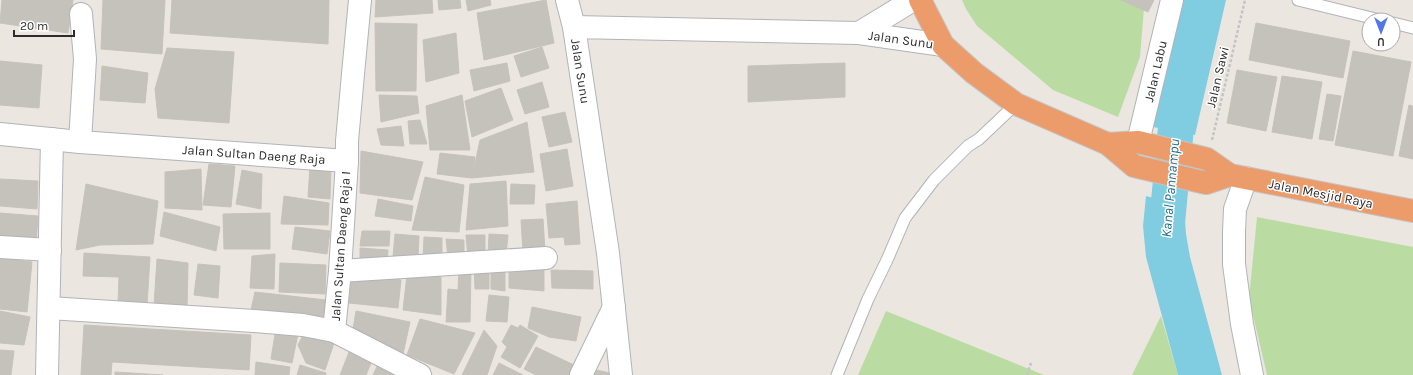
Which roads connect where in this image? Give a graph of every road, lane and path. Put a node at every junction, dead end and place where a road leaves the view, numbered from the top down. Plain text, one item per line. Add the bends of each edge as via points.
1 (360, 0) edge
2 (567, 0) edge
3 (913, 0) edge
4 (920, 0) edge
5 (1172, 0) edge
6 (1245, 0) edge
7 (1298, 0) edge
8 (81, 14) dead end
9 (1361, 15) edge
10 (1401, 25) edge
11 (574, 27) junction
12 (1413, 28) edge
13 (859, 33) junction
14 (943, 45) junction
15 (1016, 104) junction
16 (0, 134) edge
17 (52, 139) junction
18 (80, 142) junction
19 (1138, 142) junction
20 (1108, 144) junction
21 (1202, 158) junction
22 (347, 161) junction
23 (1238, 176) junction
24 (1413, 211) edge
25 (0, 247) edge
26 (50, 250) junction
27 (546, 258) dead end
28 (340, 272) junction
29 (614, 307) junction
30 (49, 308) junction
31 (334, 331) junction
32 (1031, 363) dead end
33 (47, 375) edge
34 (420, 375) edge
35 (582, 375) edge
36 (621, 375) edge
37 (838, 375) edge
38 (1027, 375) edge
39 (1252, 375) edge

1 - 22 street
2 - 11 street
3 - 13 street, Jalan Sunu
4 - 14 highway, Jalan Mesjid Raya
5 - 19 street, Jalan Labu
6 - 21 path, Jalan Sawi
7 - 9 lane
8 - 18 street via 85,59
10 - 12 lane
11 - 13 street, Jalan Sunu
11 - 29 street, Jalan Sunu
13 - 14 street, Jalan Sunu
14 - 15 highway, Jalan Mesjid Raya via 974,73
15 - 20 highway, Jalan Mesjid Raya
15 - 37 lane via 934,180 905,218 888,260 868,298
16 - 17 street, Jalan Sultan Daeng Raja
17 - 18 street, Jalan Sultan Daeng Raja
17 - 26 street
18 - 22 street, Jalan Sultan Daeng Raja
19 - 20 highway, Jalan Mesjid Raya
19 - 21 highway, Jalan Mesjid Raya
20 - 23 highway, Jalan Mesjid Raya via 1134,166 1190,180 1206,183
21 - 23 highway, Jalan Mesjid Raya
22 - 28 street, Jalan Sultan Daeng Raja I
23 - 24 highway, Jalan Mesjid Raya
23 - 39 street via 1234,264
25 - 26 street
26 - 30 street
27 - 28 street
28 - 31 street, Jalan Sultan Daeng Raja I
29 - 35 street
29 - 36 street, Jalan Sunu
30 - 31 street via 254,321 303,325
30 - 33 street
31 - 34 street, Jalan Sultan Daeng Raja I
32 - 38 path

